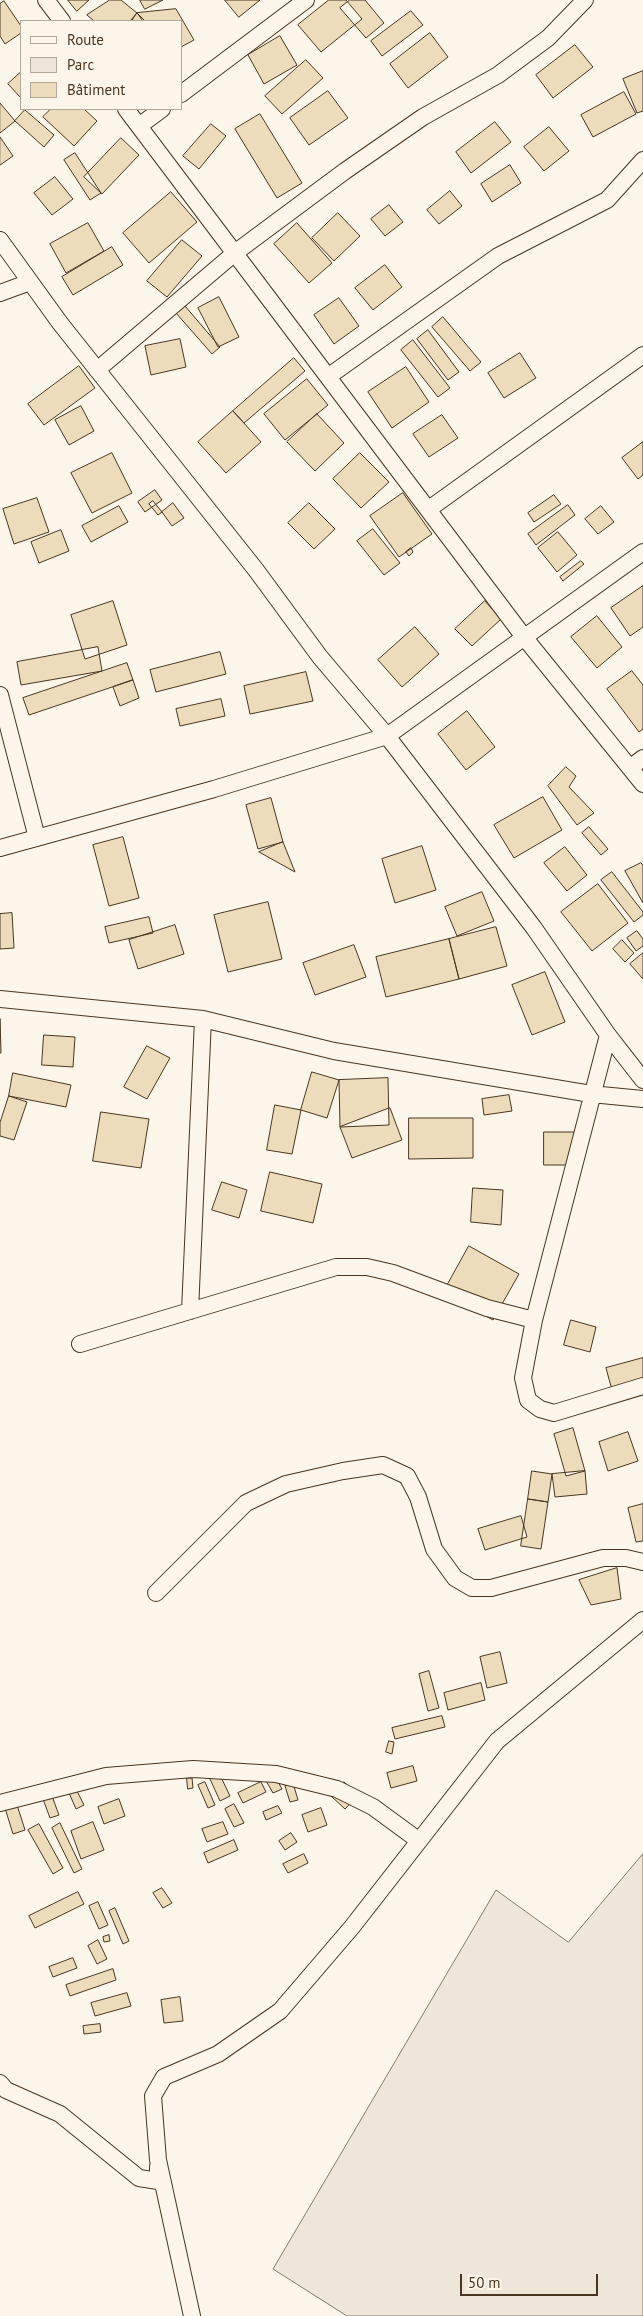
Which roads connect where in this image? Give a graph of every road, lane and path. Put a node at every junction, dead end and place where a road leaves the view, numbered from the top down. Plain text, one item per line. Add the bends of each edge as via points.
1 (46, 0) edge
2 (306, 0) edge
3 (585, 0) edge
4 (61, 20) edge
5 (182, 93) edge
6 (127, 110) edge
7 (161, 110) edge
8 (139, 126) junction
9 (643, 160) edge
10 (0, 240) edge
11 (236, 252) junction
12 (30, 282) junction
13 (0, 293) edge
14 (643, 354) edge
15 (97, 370) junction
16 (329, 376) junction
17 (429, 509) junction
18 (643, 552) edge
19 (524, 637) junction
20 (0, 694) edge
21 (387, 736) junction
22 (643, 758) edge
23 (630, 768) junction
24 (643, 784) edge
25 (37, 838) junction
26 (0, 848) edge
27 (0, 999) edge
28 (203, 1018) junction
29 (608, 1035) junction
30 (643, 1080) edge
31 (591, 1094) junction
32 (643, 1099) edge
33 (190, 1311) junction
34 (534, 1320) junction
35 (80, 1344) dead end
36 (643, 1386) edge
37 (643, 1562) edge
38 (156, 1593) dead end
39 (643, 1620) edge
40 (0, 1803) edge
41 (418, 1840) junction
42 (0, 2083) edge
43 (158, 2160) junction
44 (192, 2316) edge

1 - 4 street
2 - 5 street
3 - 11 street via 548,38 498,75 423,117
6 - 8 street
7 - 8 street
8 - 11 street
9 - 16 street via 607,200 498,256
10 - 12 street
11 - 15 street
11 - 16 street
12 - 13 street
12 - 15 street
14 - 17 street
15 - 21 street via 256,570 320,657
16 - 17 street
17 - 19 street
18 - 19 street
19 - 21 street
19 - 23 street
20 - 25 street
21 - 25 street
21 - 29 street via 534,928
22 - 23 street
23 - 24 street
25 - 26 street
27 - 28 street
28 - 31 street via 334,1051
28 - 33 street
29 - 30 street
29 - 31 street
31 - 32 street
31 - 34 street
33 - 34 street via 336,1267 367,1267 393,1272 487,1308
33 - 35 street
34 - 36 street via 523,1378 528,1400 540,1409 554,1413
37 - 38 street via 603,1558 491,1588 472,1588 455,1578 434,1549 418,1497 407,1476 383,1465 286,1484 246,1503
39 - 41 street via 497,1741
40 - 41 street via 106,1776 193,1769 276,1774 337,1789 373,1806
41 - 43 street via 352,1926 280,2011 218,2054 164,2077 153,2096
42 - 43 street via 6,2090 60,2114 139,2178 158,2181
43 - 44 street

